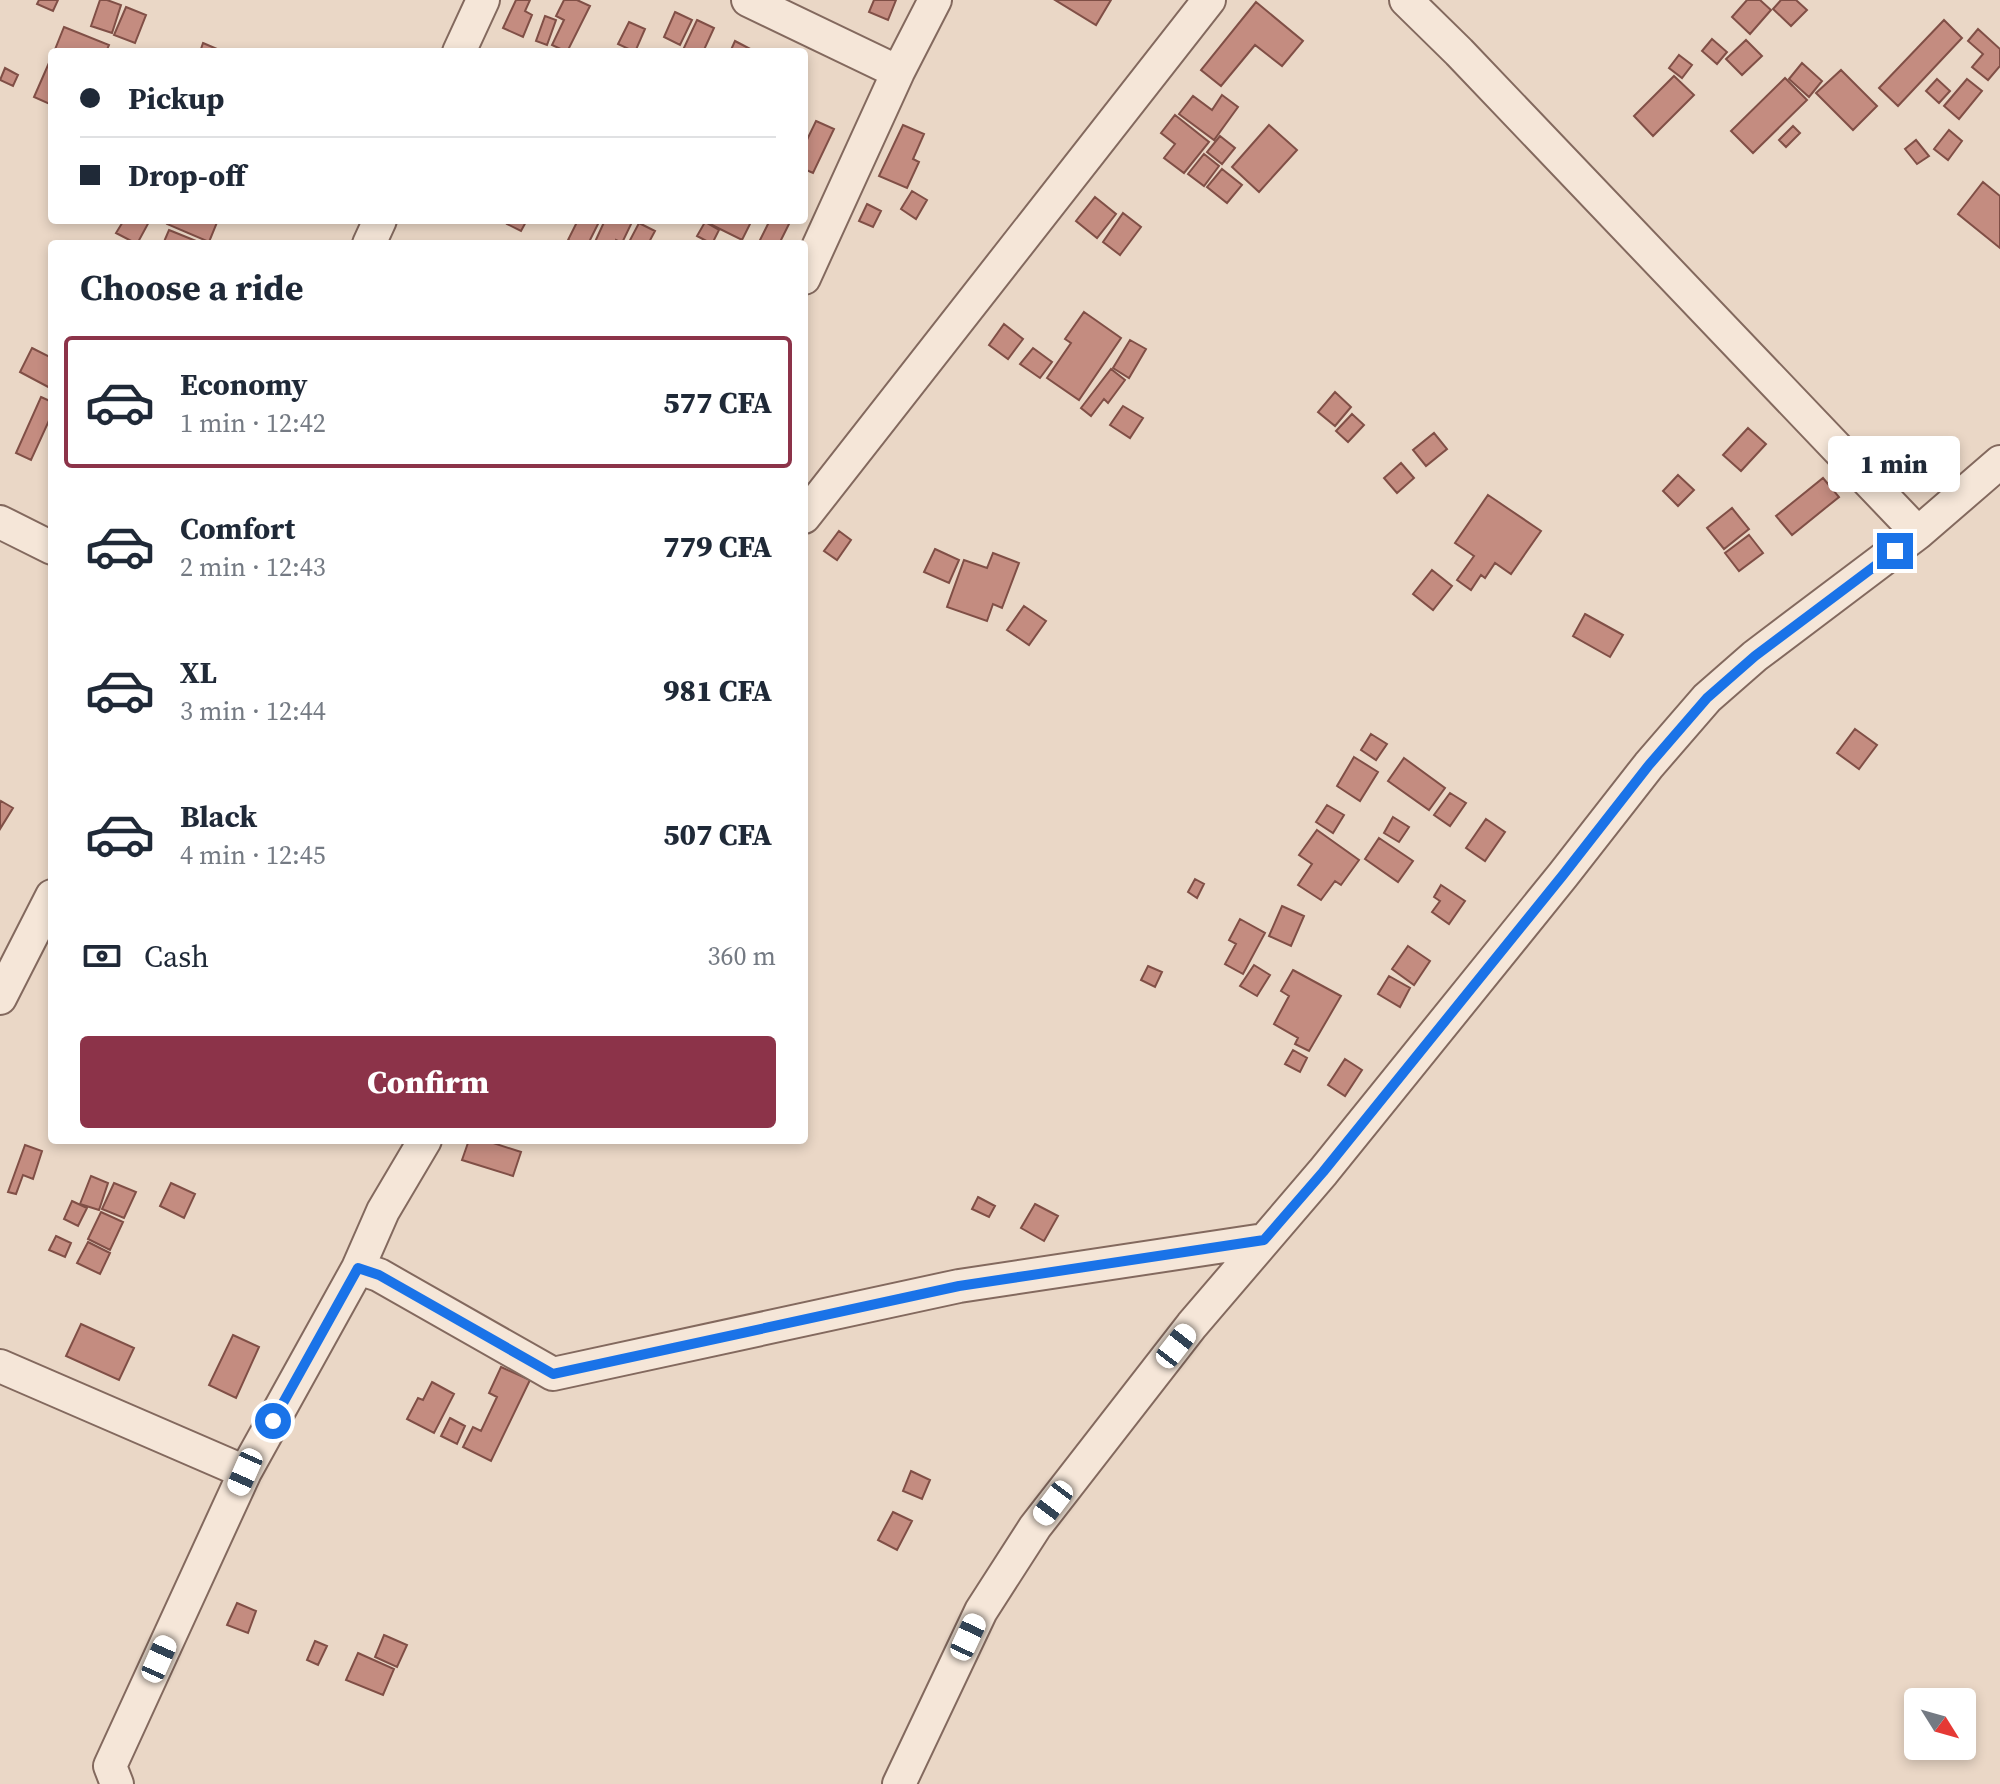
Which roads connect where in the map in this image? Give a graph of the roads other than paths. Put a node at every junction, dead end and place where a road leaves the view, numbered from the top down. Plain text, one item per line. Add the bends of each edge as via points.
1 (483, 0) edge
2 (748, 0) edge
3 (935, 0) edge
4 (1209, 0) edge
5 (1406, 0) edge
6 (461, 48) edge
7 (898, 72) junction
8 (808, 269) edge
9 (2000, 462) edge
10 (808, 512) edge
11 (0, 522) edge
12 (1918, 533) junction
13 (48, 546) edge
14 (48, 904) edge
15 (0, 998) edge
16 (423, 1144) edge
17 (1264, 1240) junction
18 (358, 1268) junction
19 (0, 1366) edge
20 (245, 1472) junction
21 (117, 1784) edge
22 (899, 1784) edge

1 - 6 street
2 - 7 street
3 - 7 street
4 - 10 street
5 - 12 street
7 - 8 street
9 - 12 street
11 - 13 street
12 - 17 street via 1707,698
14 - 15 street
16 - 18 street via 383,1211
17 - 18 street via 959,1286 553,1374
17 - 22 street via 1035,1527 981,1611
18 - 20 street
19 - 20 street
20 - 21 street via 110,1766

